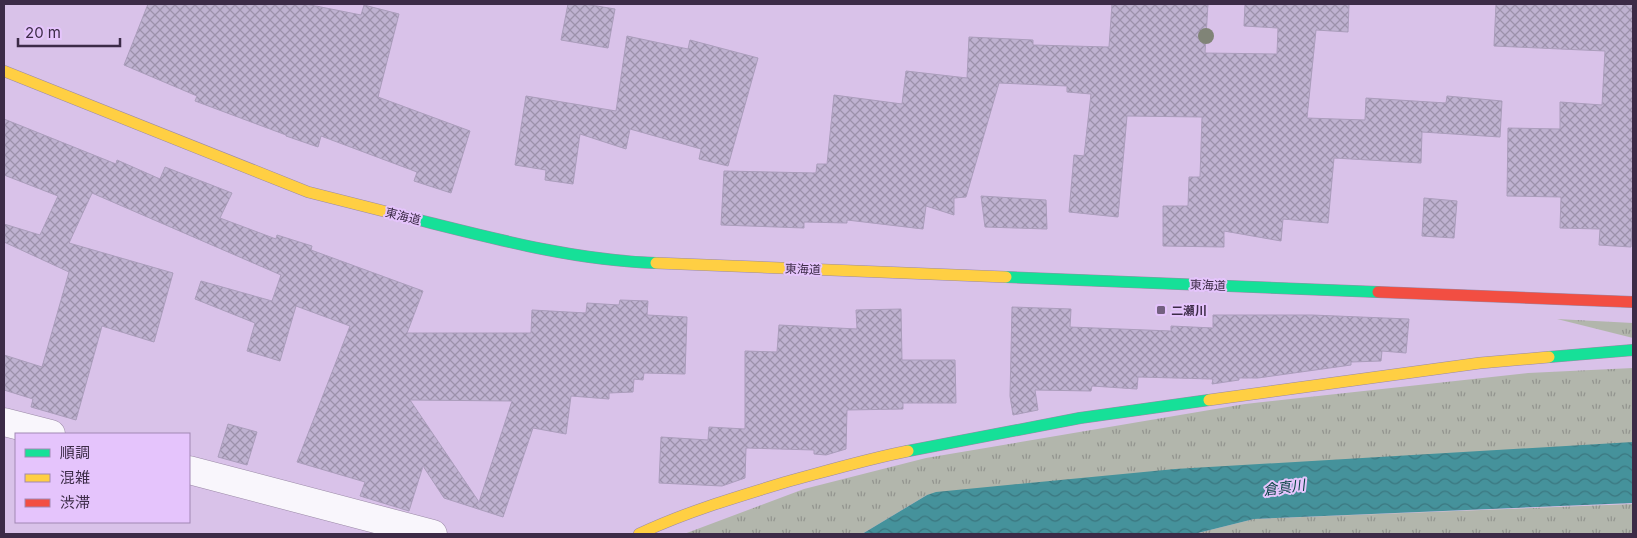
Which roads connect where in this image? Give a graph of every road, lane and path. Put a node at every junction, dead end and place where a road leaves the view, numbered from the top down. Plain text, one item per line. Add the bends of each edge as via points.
1 (4, 71) edge
2 (1633, 302) edge
3 (1633, 350) edge
4 (4, 422) edge
5 (47, 433) edge
6 (190, 470) edge
7 (433, 534) edge
8 (639, 534) edge

1 - 2 main road, 東海道 via 308,192 504,241 583,257 646,263
3 - 8 main road via 1480,363 1080,418 939,444 864,460 753,492
4 - 5 street
6 - 7 street

